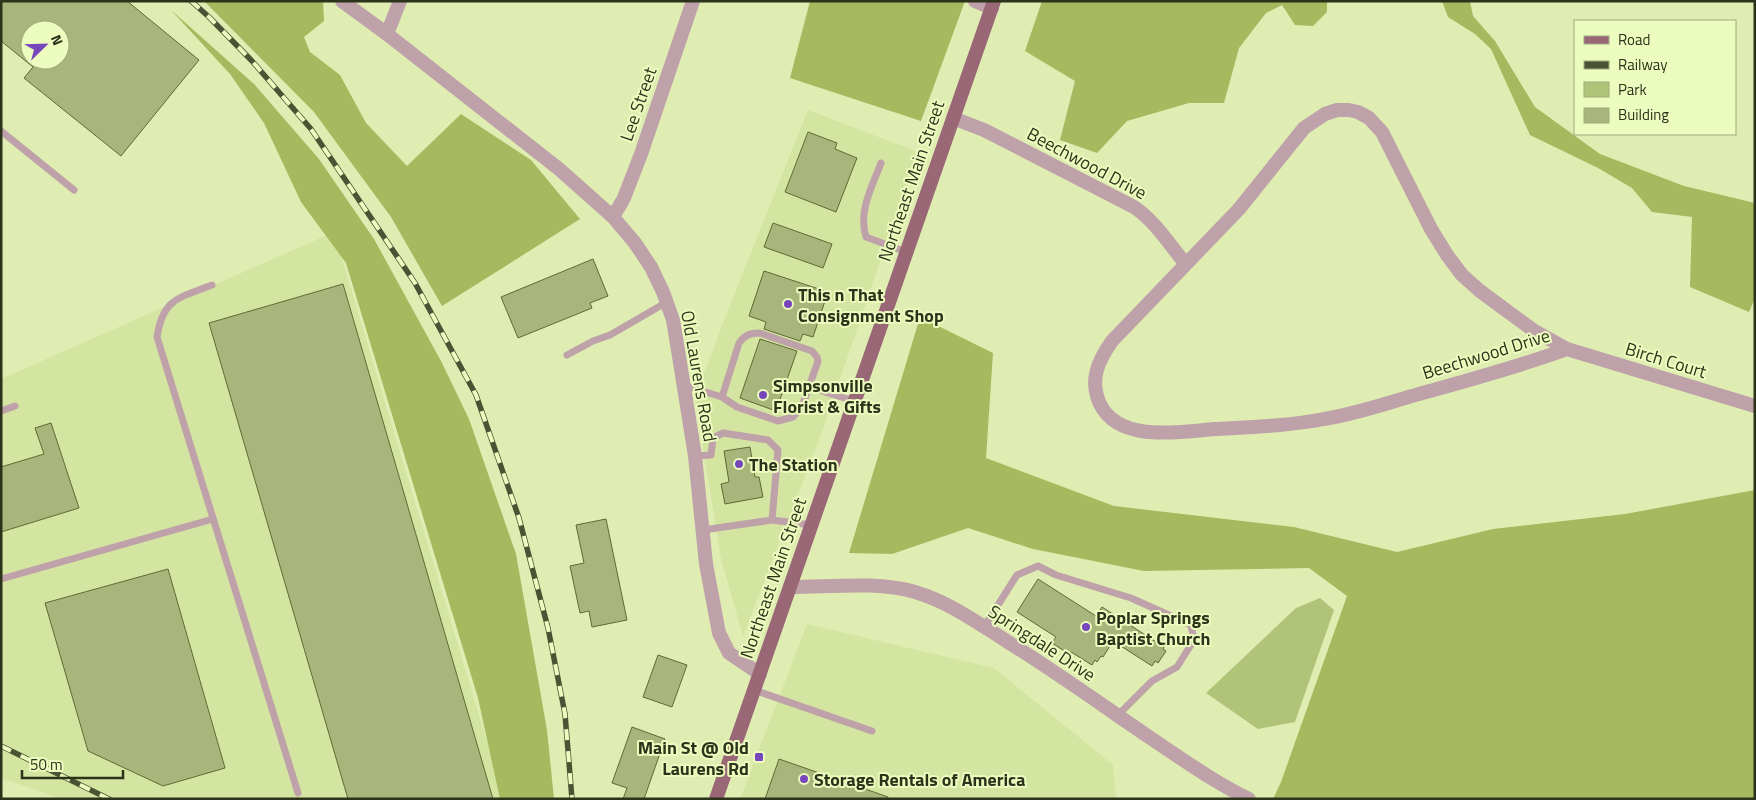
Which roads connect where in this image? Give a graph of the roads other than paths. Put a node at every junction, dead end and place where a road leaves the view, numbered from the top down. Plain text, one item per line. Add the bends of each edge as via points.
1 (342, 1) edge
2 (400, 1) edge
3 (693, 1) edge
4 (975, 1) edge
5 (993, 4) edge
6 (387, 34) junction
7 (954, 118) junction
8 (1, 131) edge
9 (881, 163) dead end
10 (74, 190) dead end
11 (614, 217) junction
12 (906, 252) junction
13 (1185, 263) junction
14 (212, 285) dead end
15 (667, 302) junction
16 (1567, 349) junction
17 (567, 355) dead end
18 (683, 385) junction
19 (809, 387) junction
20 (722, 396) junction
21 (854, 401) junction
22 (15, 406) dead end
23 (1755, 406) edge
24 (1, 412) edge
25 (695, 456) junction
26 (213, 519) junction
27 (772, 520) junction
28 (811, 525) junction
29 (703, 530) junction
30 (1, 579) edge
31 (790, 587) junction
32 (984, 627) junction
33 (760, 674) junction
34 (754, 690) junction
35 (1118, 716) junction
36 (872, 731) dead end
37 (298, 793) dead end
38 (716, 799) edge
39 (1249, 799) edge

1 - 6 street, Old Laurens Road
2 - 6 street
3 - 11 street, Lee Street via 641,154
4 - 5 street
5 - 7 main road, Northeast Main Street
6 - 11 street, Old Laurens Road via 559,169
7 - 12 main road, Northeast Main Street
7 - 13 street, Beechwood Drive via 984,130 1134,207 1155,225
8 - 10 lane
9 - 12 lane via 864,210 863,227 866,237
11 - 15 street, Old Laurens Road via 652,267
12 - 21 main road, Northeast Main Street
13 - 16 street, Beechwood Drive via 1239,209 1304,128 1337,110 1358,112 1382,132 1432,229 1462,274 1533,330
13 - 16 street, Beechwood Drive via 1112,341 1097,368 1096,391 1102,406 1114,420 1133,429 1182,432 1325,419 1526,364
14 - 26 lane via 177,298 166,307 157,337
15 - 17 lane
15 - 18 street, Old Laurens Road
16 - 23 street, Birch Court
18 - 20 lane
18 - 25 street, Old Laurens Road
19 - 20 lane via 798,413 778,421 737,407
19 - 20 lane via 818,361 815,353 752,333 739,343
19 - 21 lane
21 - 28 main road, Northeast Main Street
22 - 24 lane
25 - 27 lane via 711,455 713,438 723,433 768,440 778,450
25 - 29 street, Old Laurens Road
26 - 30 lane
26 - 37 lane
27 - 28 lane
27 - 29 lane
28 - 31 main road, Northeast Main Street
29 - 33 street, Old Laurens Road via 710,590 722,641 729,653
31 - 32 street, Springdale Drive via 901,589 943,603
31 - 33 main road, Northeast Main Street
32 - 35 street, Springdale Drive
32 - 35 lane via 1017,575 1038,566 1056,576 1131,598 1190,625 1194,640 1177,667 1152,681
33 - 34 main road, Northeast Main Street
34 - 36 lane
34 - 38 main road, Northeast Main Street
35 - 39 street, Springdale Drive via 1220,784

